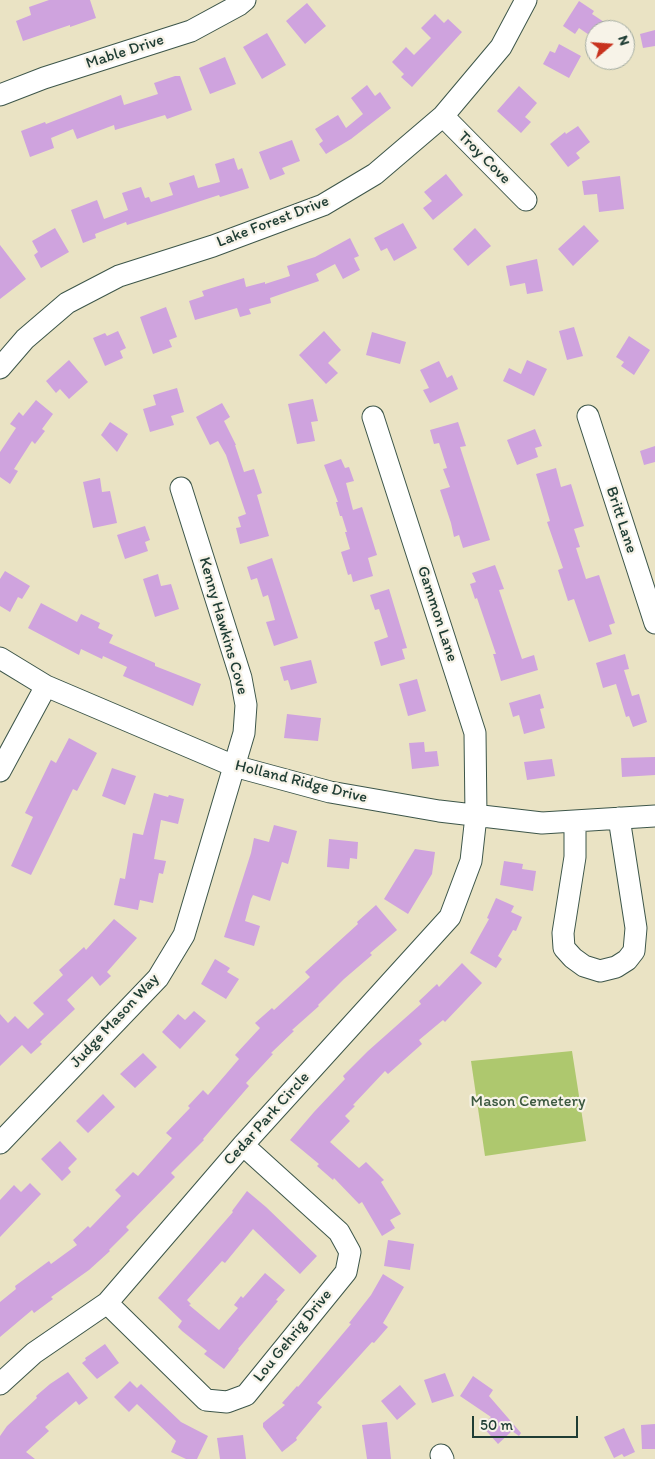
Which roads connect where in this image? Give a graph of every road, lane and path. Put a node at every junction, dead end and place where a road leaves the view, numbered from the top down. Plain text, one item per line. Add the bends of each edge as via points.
1 (245, 0) edge
2 (526, 0) edge
3 (0, 95) edge
4 (443, 116) junction
5 (526, 200) dead end
6 (0, 368) edge
7 (588, 416) dead end
8 (373, 417) dead end
9 (181, 488) dead end
10 (655, 623) edge
11 (0, 658) edge
12 (46, 686) junction
13 (234, 766) junction
14 (0, 771) edge
15 (476, 816) junction
16 (655, 816) edge
17 (619, 818) junction
18 (575, 821) junction
19 (0, 1143) edge
20 (243, 1145) junction
21 (107, 1303) junction
22 (0, 1384) edge

1 - 3 street, Mable Drive via 191,31
2 - 4 street, Lake Forest Drive via 501,47
4 - 5 street, Troy Cove
4 - 6 street, Lake Forest Drive via 374,174 323,205 213,246 119,276 68,303 25,339
7 - 10 street, Britt Lane
8 - 15 street, Gammon Lane via 475,733
9 - 13 street, Kenny Hawkins Cove via 241,678 246,705 244,733
11 - 12 street, Holland Ridge Drive
12 - 13 street, Holland Ridge Drive
12 - 14 street
13 - 15 street, Holland Ridge Drive via 330,792
13 - 19 street, Judge Mason Way via 184,935 162,971
15 - 18 street, Holland Ridge Drive via 542,822
15 - 20 street, Cedar Park Circle via 471,861 450,917
16 - 17 street, Holland Ridge Drive
17 - 18 street, Holland Ridge Drive
17 - 18 street via 636,928 634,951 616,967 600,971 584,966 564,948 563,934 575,857
20 - 21 street, Cedar Park Circle
20 - 21 street, Lou Gehrig Drive via 339,1232 350,1252 346,1272 246,1395 226,1402 206,1400
21 - 22 street, Cedar Park Circle via 34,1353

